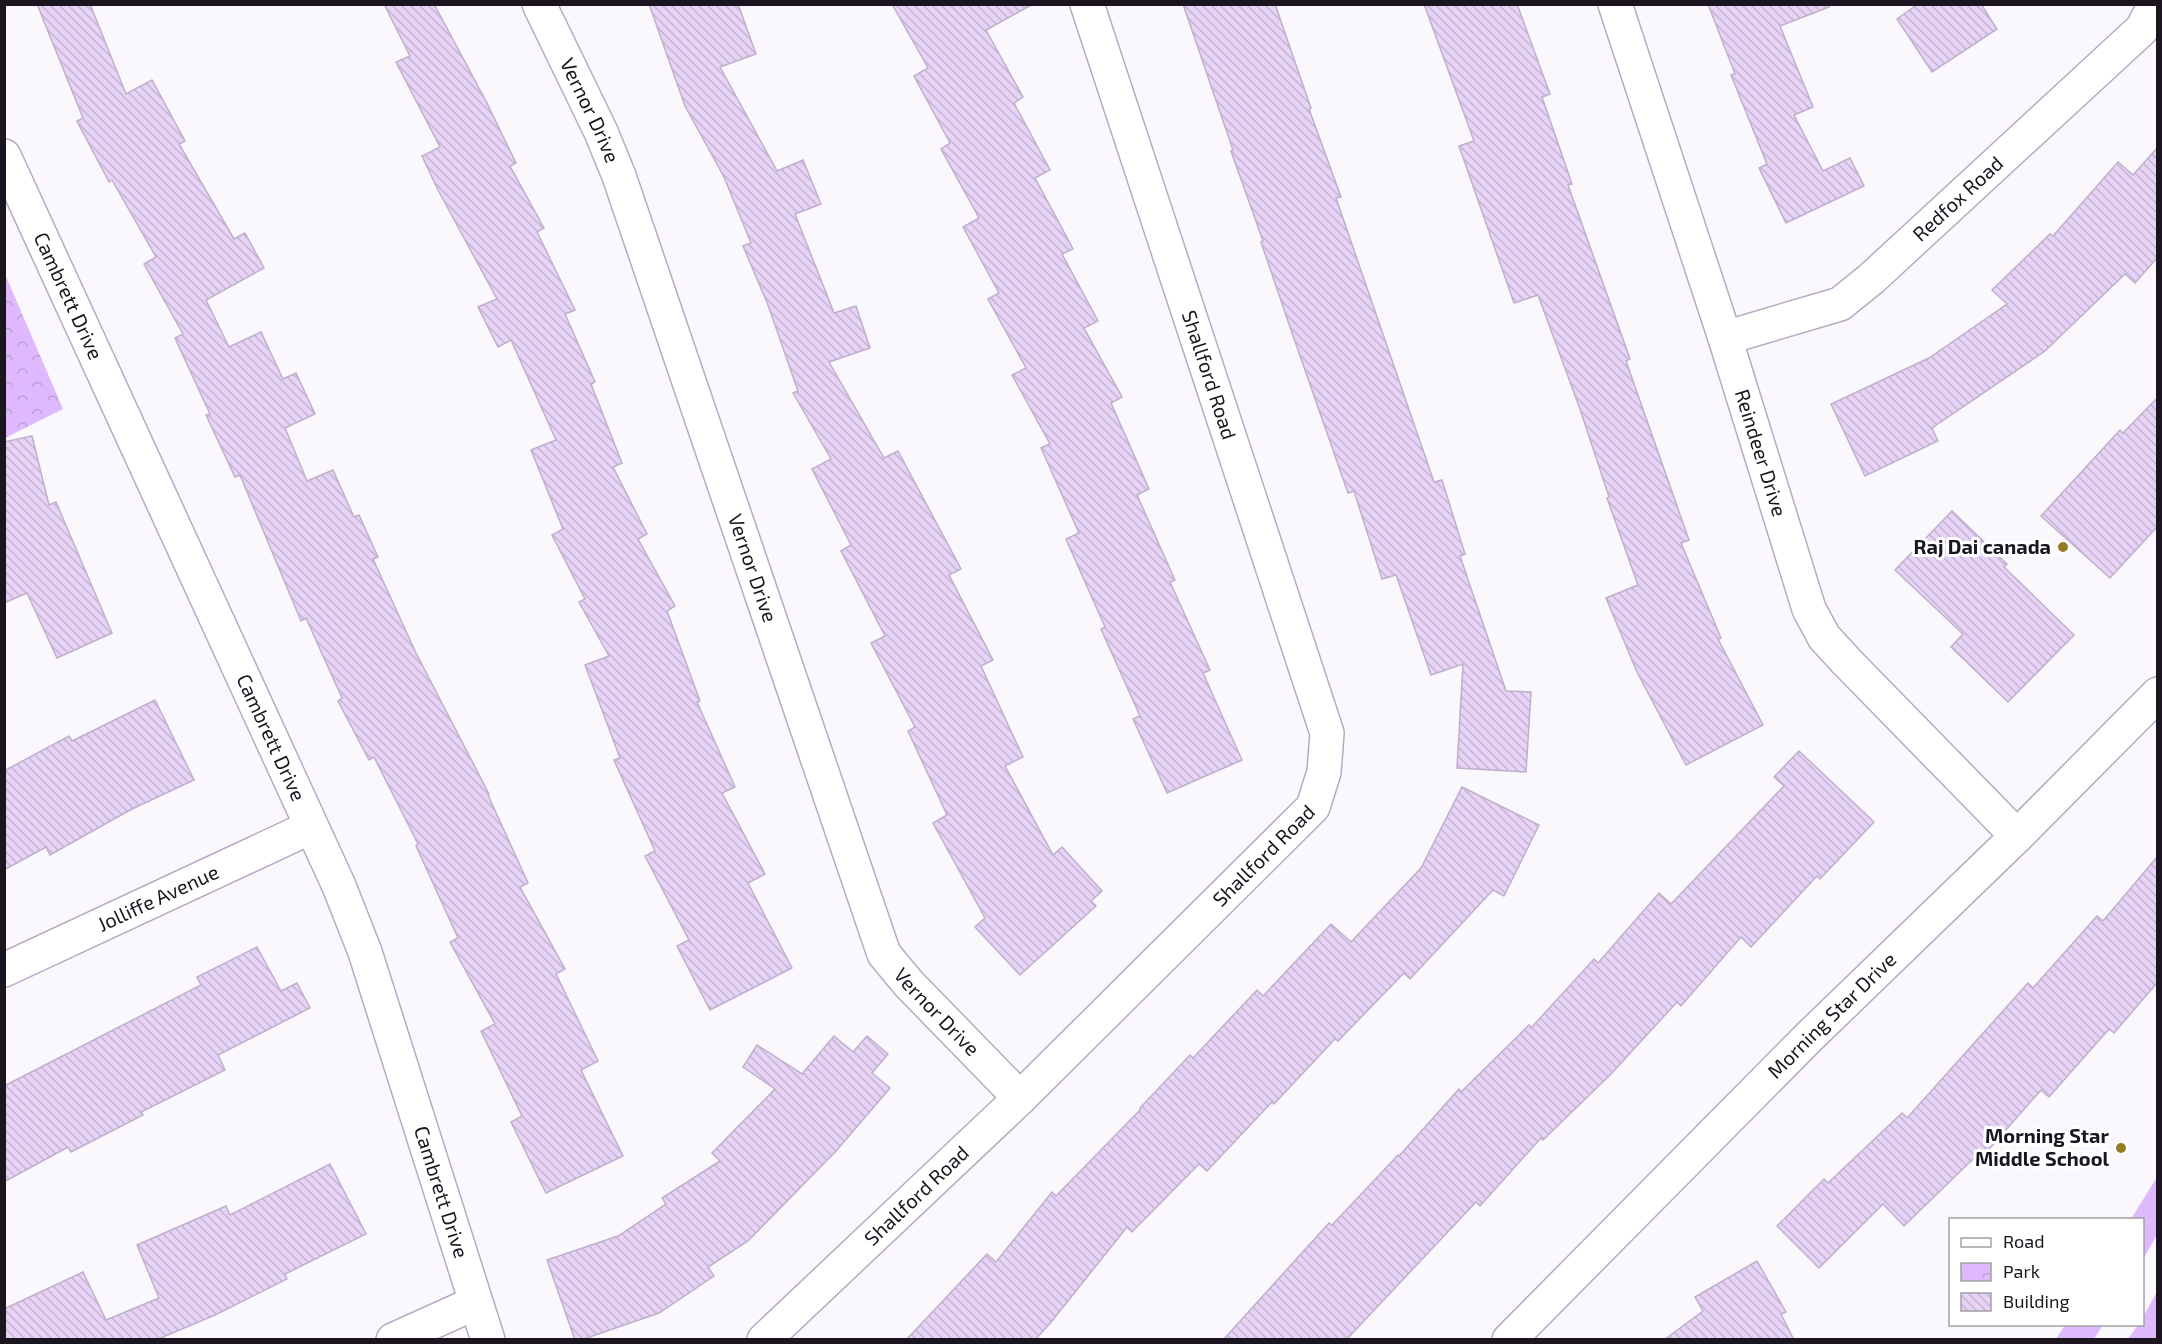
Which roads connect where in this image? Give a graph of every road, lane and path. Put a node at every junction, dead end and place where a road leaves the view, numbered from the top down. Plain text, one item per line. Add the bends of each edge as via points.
1 (539, 4) edge
2 (1087, 4) edge
3 (1615, 4) edge
4 (2155, 4) edge
5 (4, 156) edge
6 (1725, 338) junction
7 (2157, 694) edge
8 (311, 827) junction
9 (2017, 836) junction
10 (4, 970) edge
11 (1020, 1098) junction
12 (475, 1303) junction
13 (393, 1340) edge
14 (488, 1340) edge
15 (764, 1340) edge
16 (1509, 1340) edge

1 - 11 street, Vernor Drive via 619,176 884,954
2 - 11 street, Shallford Road via 1327,733 1324,772 1313,807
3 - 6 street, Reindeer Drive
4 - 6 street, Redfox Road via 2142,29 1840,304
5 - 8 street, Cambrett Drive
6 - 9 street, Reindeer Drive via 1809,609 1824,637
7 - 9 street, Morning Star Drive
8 - 10 street, Jolliffe Avenue
8 - 12 street, Cambrett Drive via 365,952
9 - 16 street, Morning Star Drive via 1809,1037
11 - 15 street, Shallford Road
12 - 13 street
12 - 14 street, Cambrett Drive

